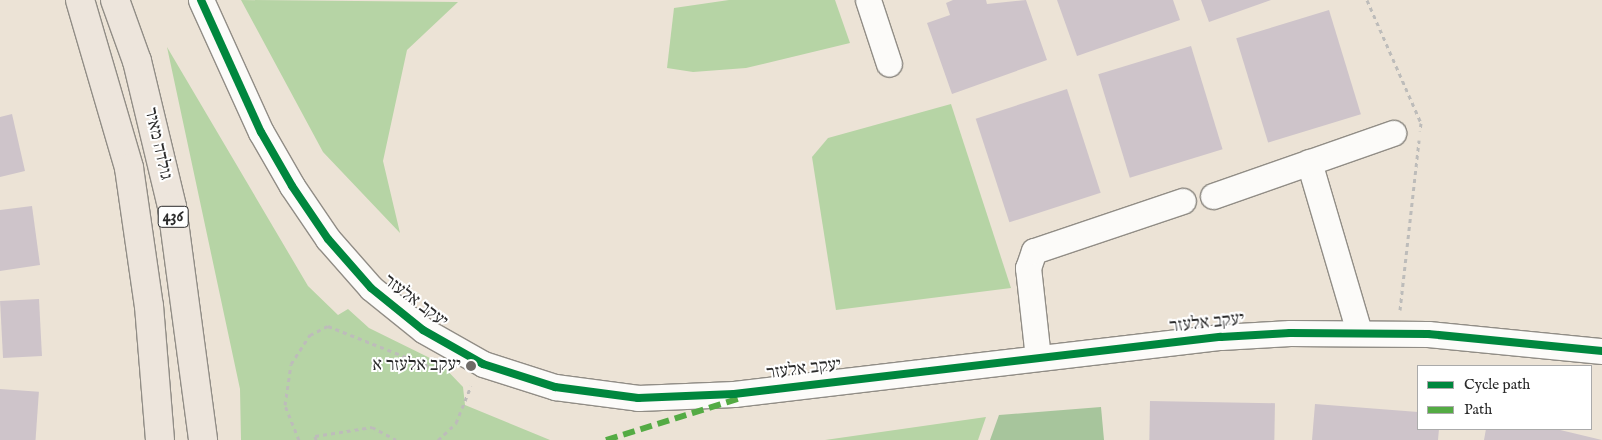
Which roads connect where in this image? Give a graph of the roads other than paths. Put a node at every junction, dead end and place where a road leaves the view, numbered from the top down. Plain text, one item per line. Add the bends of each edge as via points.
1 (80, 0) edge
2 (115, 0) edge
3 (201, 0) edge
4 (868, 0) edge
5 (889, 64) dead end
6 (1393, 133) dead end
7 (1309, 162) junction
8 (1213, 196) dead end
9 (1183, 201) dead end
10 (1359, 332) junction
11 (1602, 351) edge
12 (1038, 358) junction
13 (160, 440) edge
14 (203, 440) edge

1 - 13 main road, גולדה מאיר / 436 via 129,168 149,306
2 - 14 main road, גולדה מאיר / 436 via 137,61 172,207
3 - 12 street, יעקב אלעזר via 262,132 328,239 371,288 478,374 638,398 734,394
4 - 5 street
6 - 7 street
7 - 8 street
7 - 10 street
9 - 12 street via 1034,251 1028,268
10 - 11 street, יעקב אלעזר
10 - 12 street, יעקב אלעזר via 1221,337

